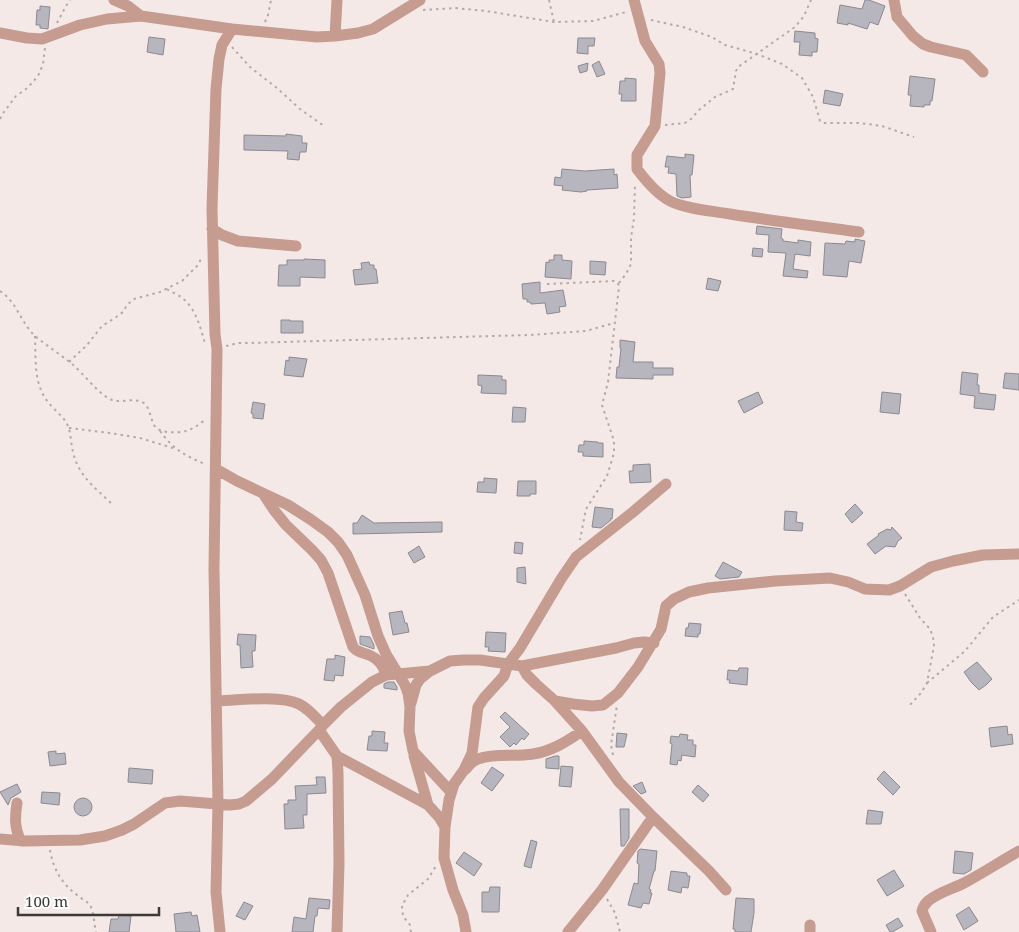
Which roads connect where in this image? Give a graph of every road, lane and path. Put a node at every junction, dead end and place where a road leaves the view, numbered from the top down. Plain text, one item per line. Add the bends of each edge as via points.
1 (70, 0) edge
2 (114, 0) edge
3 (271, 0) edge
4 (337, 0) edge
5 (549, 0) edge
6 (811, 0) edge
7 (894, 0) edge
8 (422, 5) edge
9 (636, 9) edge
10 (141, 16) junction
11 (554, 22) junction
12 (232, 29) junction
13 (257, 31) junction
14 (0, 33) edge
15 (335, 36) junction
16 (50, 37) junction
17 (225, 40) junction
18 (756, 54) junction
19 (983, 72) dead end
20 (0, 119) edge
21 (324, 126) dead end
22 (656, 126) junction
23 (914, 137) dead end
24 (637, 169) junction
25 (212, 229) junction
26 (859, 232) dead end
27 (296, 246) dead end
28 (205, 252) dead end
29 (618, 283) junction
30 (547, 284) dead end
31 (167, 289) junction
32 (0, 291) edge
33 (614, 323) junction
34 (35, 336) junction
35 (217, 352) junction
36 (69, 362) junction
37 (216, 409) junction
38 (69, 428) junction
39 (160, 431) junction
40 (176, 449) junction
41 (216, 469) junction
42 (666, 484) dead end
43 (263, 494) junction
44 (111, 503) dead end
45 (1019, 554) edge
46 (576, 557) junction
47 (900, 586) junction
48 (1019, 600) edge
49 (654, 643) junction
50 (508, 664) junction
51 (522, 666) junction
52 (430, 671) junction
53 (391, 674) junction
54 (927, 683) junction
55 (618, 693) junction
56 (555, 700) junction
57 (217, 701) junction
58 (908, 706) dead end
59 (410, 707) junction
60 (320, 728) junction
61 (582, 731) junction
62 (413, 751) junction
63 (337, 756) junction
64 (464, 770) junction
65 (611, 770) junction
66 (451, 792) junction
67 (17, 802) dead end
68 (218, 804) junction
69 (428, 804) junction
70 (653, 817) junction
71 (446, 827) junction
72 (0, 839) edge
73 (21, 840) junction
74 (49, 840) junction
75 (444, 850) junction
76 (1019, 851) edge
77 (602, 890) junction
78 (726, 890) dead end
79 (96, 932) edge
80 (220, 932) edge
81 (337, 932) edge
82 (411, 932) edge
83 (466, 932) edge
84 (568, 932) edge
85 (620, 932) edge
86 (931, 932) edge

1 - 16 path
2 - 10 street
3 - 13 path via 268,15
4 - 15 street
5 - 11 path
6 - 18 path via 795,27
7 - 19 street via 897,17 918,40 931,47 966,55
8 - 11 path
8 - 15 street via 373,29
9 - 11 path via 593,21
9 - 18 path
9 - 22 street via 645,41 659,64
10 - 12 street
10 - 16 street via 80,25
12 - 13 street
12 - 17 street
13 - 15 street
14 - 16 street via 38,40
16 - 20 path via 39,74 16,96
17 - 21 path via 250,66
17 - 25 street via 216,89
18 - 22 path via 738,67 733,89 715,97 685,123
18 - 23 path via 782,64 802,78 813,97 820,121 882,126
22 - 24 street via 637,154
24 - 26 street via 670,202 687,207
24 - 29 path via 631,264
25 - 27 street via 238,241
25 - 35 street
28 - 31 path via 190,274
29 - 30 path
29 - 33 path
31 - 35 path via 186,302 200,325 205,344 210,351
31 - 36 path via 134,299 116,318 102,326
32 - 34 path
33 - 35 path via 586,331 538,335 248,342
33 - 46 path via 608,382 602,405 614,441 614,453 607,476 586,509
34 - 36 path
34 - 38 path via 35,369 39,387
35 - 37 street
36 - 39 path via 108,398 142,402
37 - 39 path via 206,420 186,431
37 - 41 street
38 - 40 path via 140,438
38 - 44 path via 73,454 84,477
39 - 40 path
40 - 41 path
41 - 43 street
41 - 57 street
42 - 46 street
43 - 53 street via 286,525 321,560 353,646 377,660
43 - 53 street via 310,519 338,542 365,595
45 - 47 street via 983,555 953,561 931,567
46 - 50 street
47 - 49 street via 889,590 870,590 830,578 689,592 666,606
47 - 54 path via 933,637
48 - 54 path via 993,617 965,652
49 - 51 street via 634,643
49 - 55 street
50 - 51 street
50 - 52 street via 480,660 450,661
50 - 64 street via 504,676 478,707 472,753
51 - 56 street
52 - 53 street
52 - 59 street via 420,679
53 - 59 street via 404,685
53 - 60 street via 372,682
54 - 58 path
55 - 56 street via 603,705
55 - 65 path via 611,745 615,764
56 - 61 street
57 - 60 street via 290,701 313,714
57 - 68 street
59 - 62 street via 409,731
60 - 63 street
60 - 68 street via 272,779 246,801 230,806
61 - 64 street via 551,750 523,756 490,756
61 - 65 street
62 - 66 street
62 - 69 street
63 - 69 street
63 - 81 street
64 - 66 street
65 - 70 street
66 - 71 street
67 - 73 street via 15,820
68 - 74 street via 165,803 134,824 105,836
68 - 80 street via 216,892
69 - 71 street
70 - 77 street
70 - 78 street
71 - 75 street
72 - 73 street
73 - 74 street
74 - 79 path via 56,869 63,882 89,904
75 - 82 path via 428,879 404,900 402,916 410,925
75 - 83 street via 445,865
76 - 86 street via 928,901 922,911
77 - 84 street
77 - 85 path via 615,913

